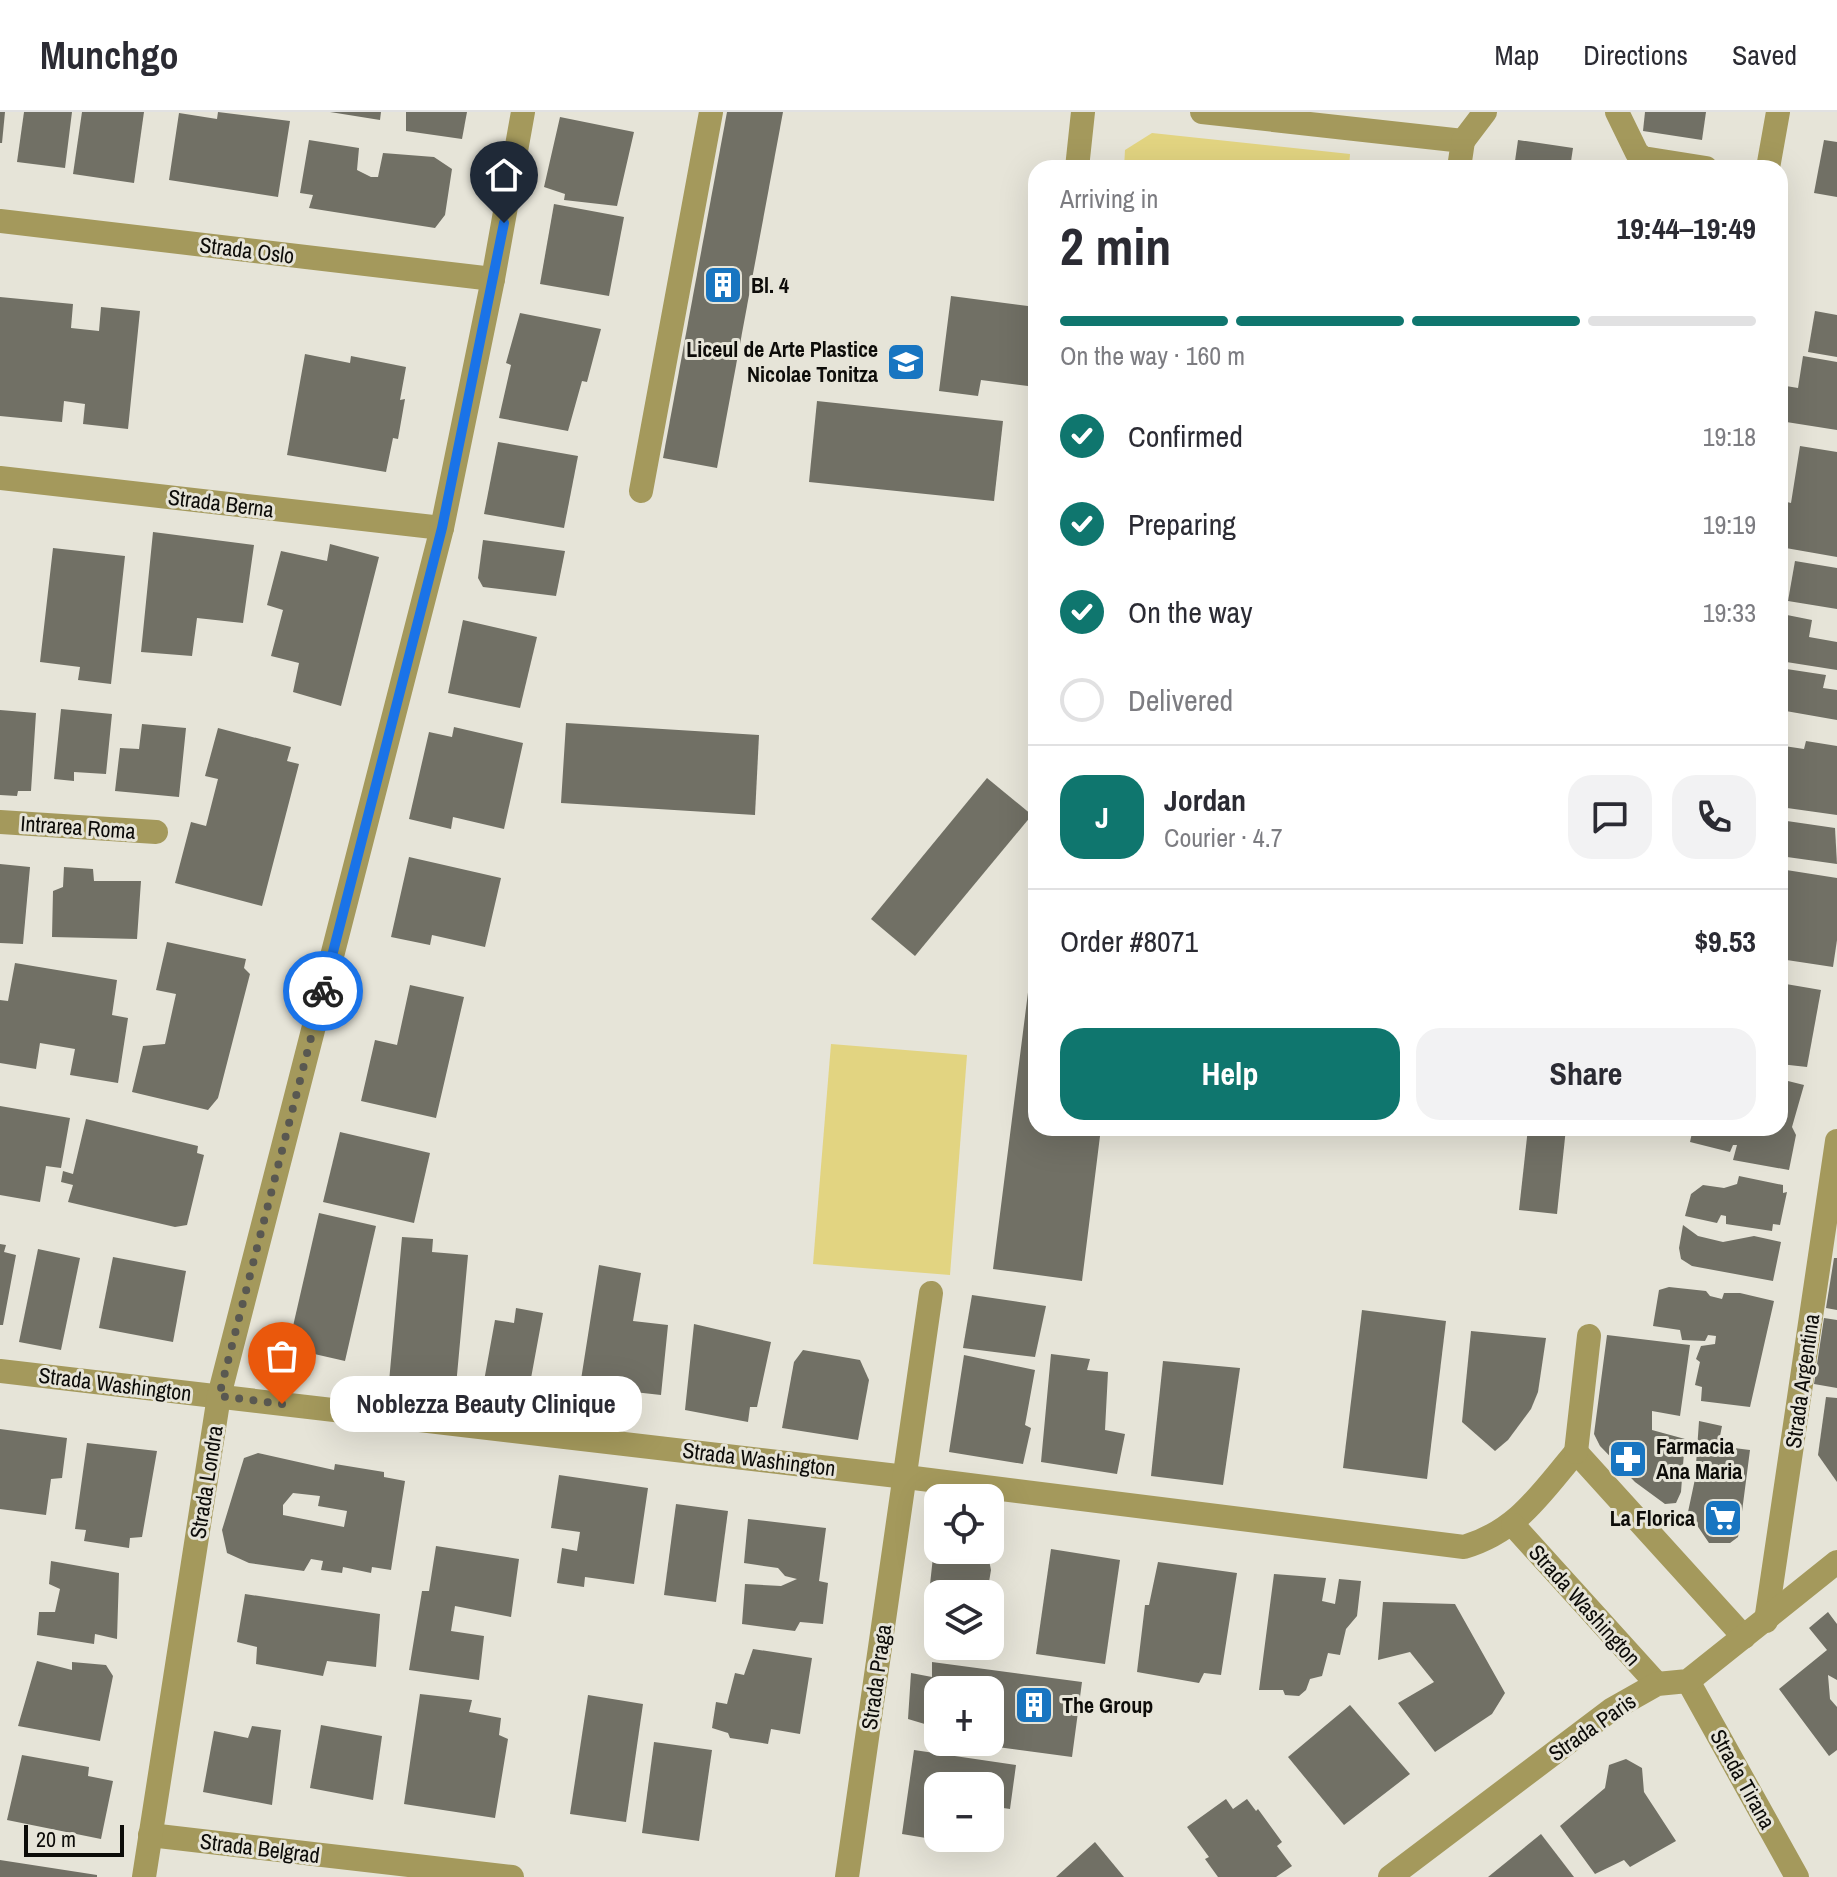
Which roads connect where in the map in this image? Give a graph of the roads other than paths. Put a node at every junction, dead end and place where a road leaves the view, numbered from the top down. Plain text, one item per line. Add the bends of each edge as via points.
1 (523, 112) edge
2 (711, 112) edge
3 (1083, 112) edge
4 (1202, 112) edge
5 (1485, 112) edge
6 (1617, 112) edge
7 (1778, 112) edge
8 (1463, 141) junction
9 (1078, 160) edge
10 (1460, 160) edge
11 (1656, 160) edge
12 (1769, 160) edge
13 (0, 221) edge
14 (493, 279) junction
15 (0, 478) edge
16 (641, 491) dead end
17 (442, 528) junction
18 (0, 822) edge
19 (156, 832) dead end
20 (1837, 1141) edge
21 (931, 1293) dead end
22 (1589, 1336) dead end
23 (0, 1371) edge
24 (219, 1396) junction
25 (1576, 1452) junction
26 (906, 1477) junction
27 (1513, 1525) junction
28 (1837, 1562) edge
29 (1766, 1621) junction
30 (1744, 1637) junction
31 (1688, 1681) junction
32 (1657, 1684) junction
33 (150, 1835) junction
34 (144, 1877) edge
35 (512, 1877) edge
36 (847, 1877) edge
37 (1390, 1877) edge
38 (1797, 1877) edge

1 - 14 street, Strada Londra
2 - 16 street
3 - 9 street
4 - 8 street
5 - 8 street
6 - 11 street via 1637,153
7 - 12 street
8 - 10 street
13 - 14 street, Strada Oslo
14 - 17 street, Strada Londra
15 - 17 street, Strada Berna
17 - 24 street, Strada Londra
18 - 19 street, Intrarea Roma
20 - 29 street, Strada Argentina
21 - 26 street, Strada Praga
22 - 25 street
23 - 24 street, Strada Washington
24 - 26 street, Strada Washington
24 - 33 street, Strada Londra
25 - 27 street, Strada Washington
25 - 30 street
26 - 27 street, Strada Washington via 1464,1547
26 - 36 street, Strada Praga
27 - 32 street, Strada Washington
28 - 29 street
29 - 30 street
30 - 31 street
31 - 32 street, Strada Paris
31 - 38 street, Strada Tirana
32 - 37 street, Strada Paris via 1611,1710
33 - 34 street, Strada Londra
33 - 35 street, Strada Belgrad

